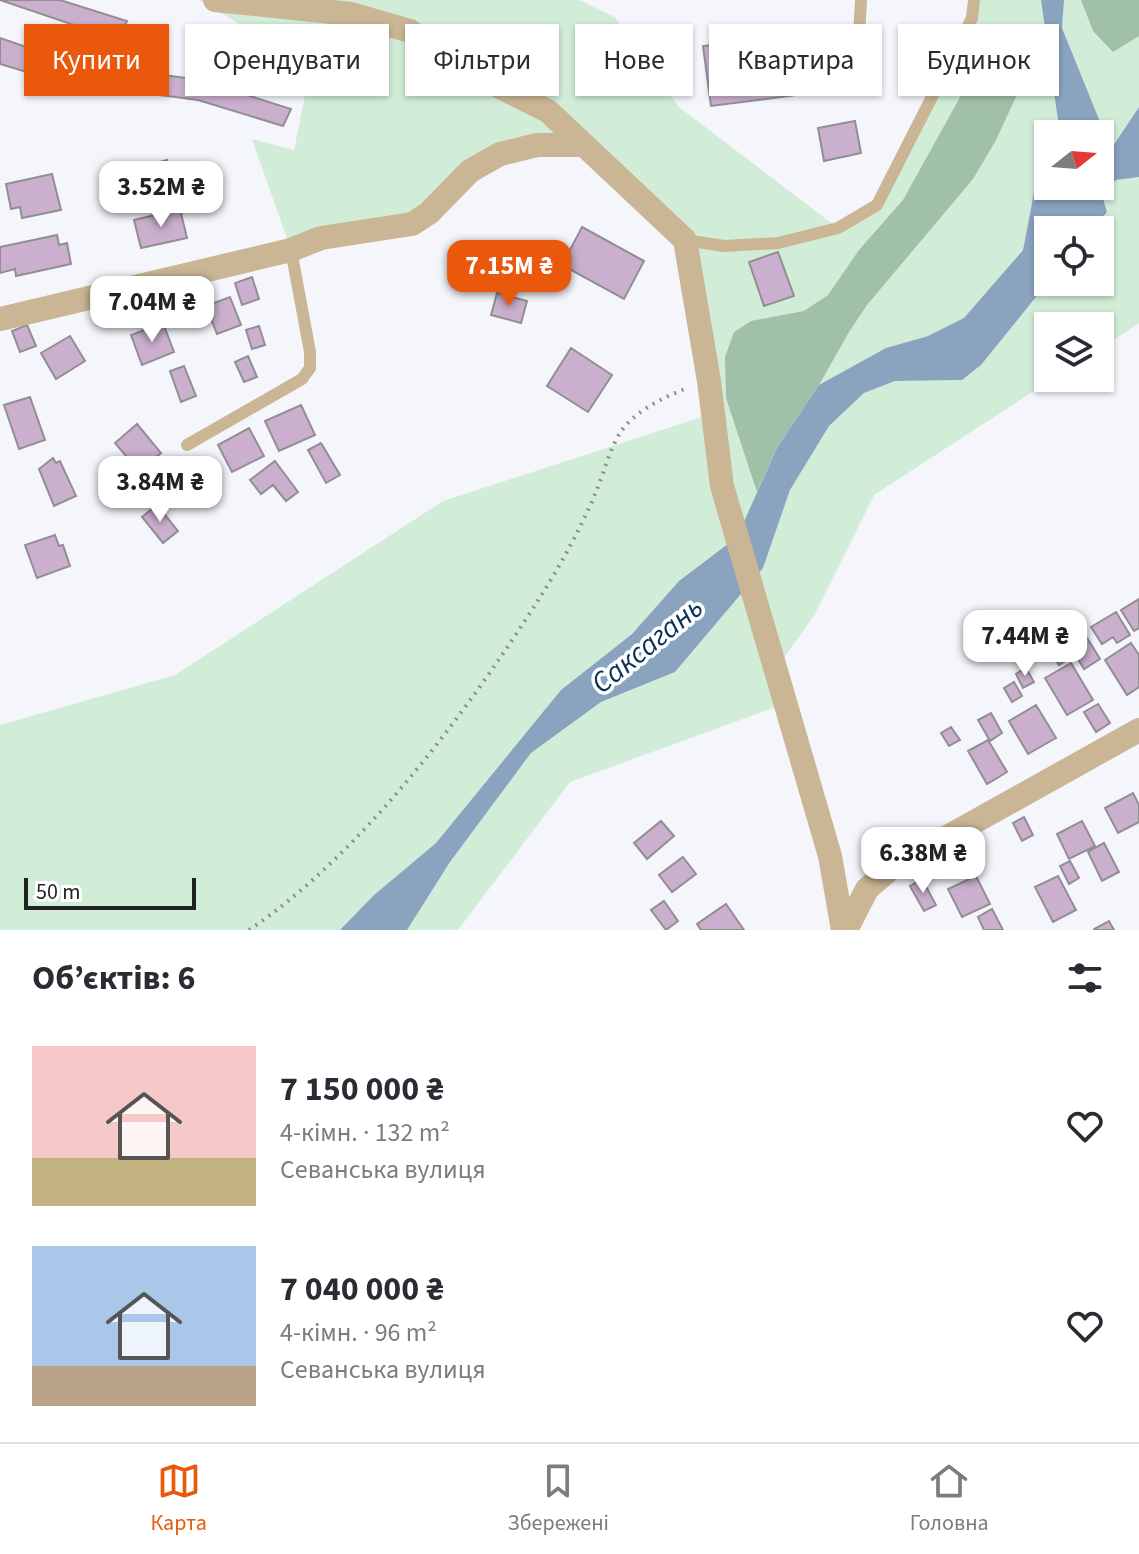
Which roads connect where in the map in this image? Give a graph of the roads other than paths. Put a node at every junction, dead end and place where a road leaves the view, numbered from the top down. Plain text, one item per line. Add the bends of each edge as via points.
1 (215, 0) edge
2 (861, 0) edge
3 (974, 0) edge
4 (860, 24) edge
5 (580, 145) junction
6 (685, 240) junction
7 (291, 250) junction
8 (0, 319) edge
9 (187, 445) dead end
10 (1139, 730) edge
11 (845, 930) edge

1 - 5 street via 351,14 410,31 458,66 548,111
2 - 4 lane
3 - 6 lane via 972,18 877,205 838,228 778,243 724,246
5 - 6 street
5 - 7 street via 537,145 500,154 470,171 412,224 321,238
6 - 11 street via 722,486 830,856
7 - 8 street
7 - 9 lane via 310,368 302,379
10 - 11 street via 890,869 867,889

